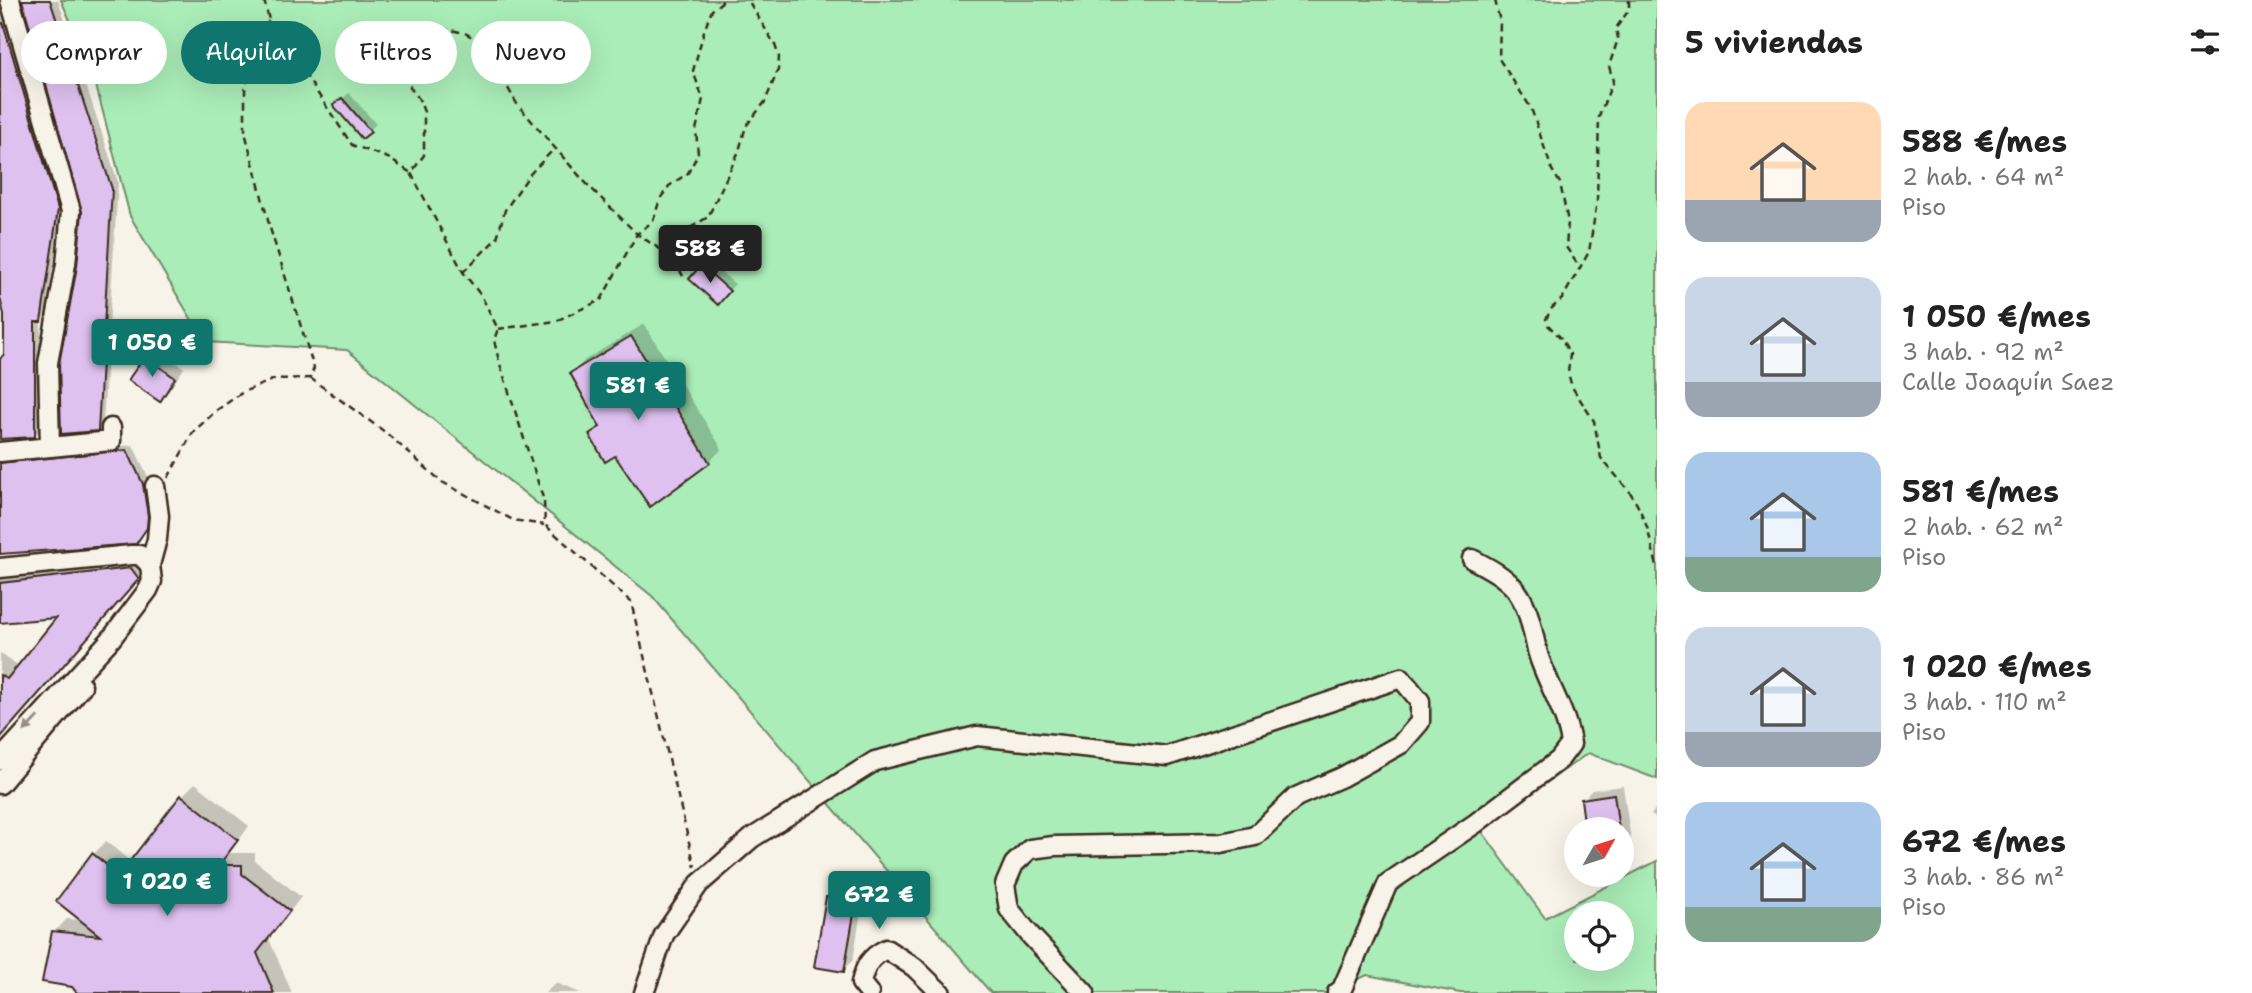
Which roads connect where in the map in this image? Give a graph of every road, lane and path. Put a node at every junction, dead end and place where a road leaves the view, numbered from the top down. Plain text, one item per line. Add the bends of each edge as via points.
1 (10, 0) edge
2 (264, 0) edge
3 (724, 0) edge
4 (748, 0) edge
5 (1494, 0) edge
6 (1629, 0) edge
7 (269, 20) junction
8 (555, 148) junction
9 (411, 173) junction
10 (637, 234) junction
11 (664, 251) junction
12 (1580, 268) junction
13 (463, 272) junction
14 (683, 276) dead end
15 (498, 329) junction
16 (310, 378) junction
17 (111, 428) dead end
18 (50, 447) junction
19 (0, 452) edge
20 (156, 493) joint
21 (545, 526) junction
22 (1472, 559) dead end
23 (150, 565) junction
24 (1657, 566) edge
25 (0, 568) edge
26 (111, 639) junction
27 (0, 760) edge
28 (0, 784) edge
29 (699, 884) junction
30 (644, 993) edge
31 (869, 993) edge
32 (940, 993) edge
33 (1085, 993) edge
34 (1337, 993) edge

1 - 18 street via 71,211 48,363
2 - 7 path
3 - 10 path via 712,10 694,71 703,99 696,130 698,154 688,173 660,199 653,221
4 - 11 path via 775,44 778,70 765,102 746,126 708,216
5 - 12 path via 1500,22 1499,59 1531,108 1560,183 1568,222 1566,247
6 - 12 path via 1629,10 1616,29 1618,39 1609,66 1612,81 1599,116 1597,201 1589,252
7 - 9 path via 352,145 388,158
7 - 16 path via 254,50 245,90 244,132 314,368
8 - 9 path via 517,104 479,41 451,30 423,31 409,60 410,87 424,112 424,155
8 - 10 path
8 - 13 path via 505,210 496,238
9 - 13 path
10 - 11 path
10 - 15 path via 601,300 556,321
11 - 14 path
12 - 24 path via 1546,319 1570,354 1572,387 1594,421 1601,458 1639,508
13 - 15 path
15 - 21 path via 494,340 499,361 544,501
16 - 20 path via 275,379 243,392 217,410 193,432
16 - 21 path via 385,432 442,482 513,520
17 - 18 street via 111,441
18 - 19 street
20 - 23 street via 157,540
21 - 29 path via 631,603
22 - 34 street via 1516,589 1528,611 1540,658 1569,726 1571,744 1549,768 1388,883
23 - 25 street via 140,555 131,555
23 - 26 street via 148,590
26 -> 27 street
26 - 28 street via 99,665
29 - 30 street via 664,934
29 - 33 street via 752,838 875,761 977,736 1167,756 1401,678 1420,701 1420,722 1401,744 1296,797 1255,836 1221,843 1054,846 1030,849 1014,864 1005,885 1009,909
31 - 32 street via 861,983 864,968 886,949 914,967

